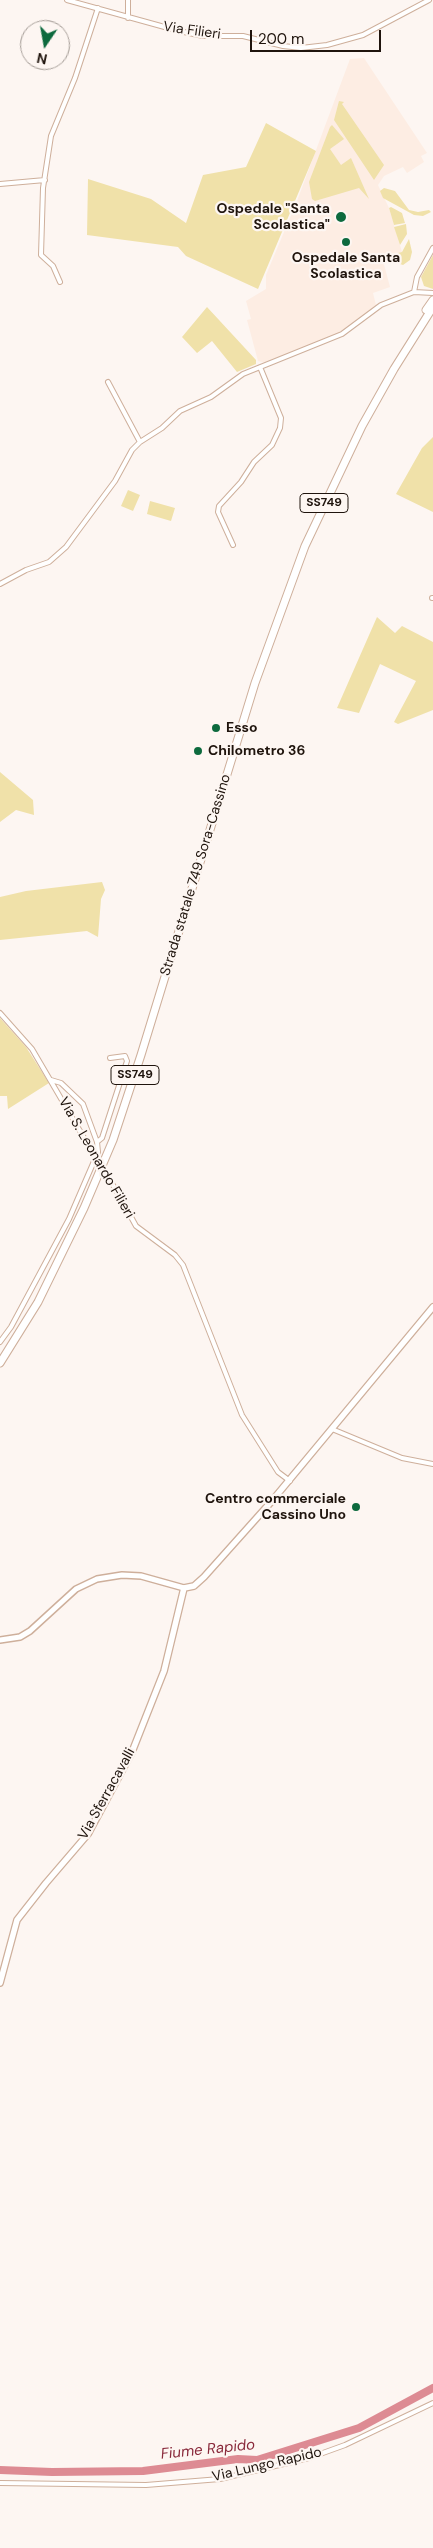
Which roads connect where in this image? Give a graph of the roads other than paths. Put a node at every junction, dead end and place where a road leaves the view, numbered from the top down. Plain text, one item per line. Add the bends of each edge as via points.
1 (67, 0) edge
2 (128, 0) edge
3 (429, 0) edge
4 (98, 8) junction
5 (128, 18) junction
6 (44, 180) junction
7 (0, 184) edge
8 (433, 248) edge
9 (60, 282) dead end
10 (414, 292) junction
11 (433, 293) edge
12 (433, 300) edge
13 (433, 307) edge
14 (433, 312) edge
15 (423, 323) junction
16 (260, 367) junction
17 (108, 382) dead end
18 (140, 442) junction
19 (233, 545) dead end
20 (0, 584) edge
21 (0, 1014) edge
22 (110, 1058) dead end
23 (51, 1080) junction
24 (97, 1142) junction
25 (433, 1307) edge
26 (0, 1342) edge
27 (0, 1363) edge
28 (331, 1429) junction
29 (433, 1464) edge
30 (290, 1481) junction
31 (184, 1588) junction
32 (0, 1640) edge
33 (0, 1983) edge
34 (433, 2403) edge
35 (0, 2483) edge

1 - 4 street, Via Filieri
2 - 5 street
3 - 5 street, Via Filieri via 364,35 301,48 243,36 203,36
4 - 5 street, Via Filieri
4 - 6 street via 75,78 51,136
6 - 7 street
6 - 9 street via 41,255 53,266
8 - 10 street via 417,277
10 - 11 street
10 - 16 street via 381,305 342,334
12 - 15 highway
13 - 15 highway, Strada statale 749 Sora-Cassino / SS749
14 - 15 highway
15 - 27 highway, Strada statale 749 Sora-Cassino / SS749 via 362,426 304,546 255,683 113,1140 38,1302
16 - 18 street via 243,374 211,397 180,411
16 - 19 street via 281,418 280,428 272,444 219,506 218,512
17 - 18 street
18 - 20 street via 66,547 49,562
21 - 23 street, Via S. Leonardo Filieri via 32,1049
22 - 24 street via 125,1056 128,1061 102,1138
23 - 24 street via 61,1083 83,1104
23 - 30 street, Via S. Leonardo Filieri, bridge via 136,1226 175,1255 183,1266 242,1415 278,1472
24 - 26 street via 96,1160 69,1219
25 - 28 main road
28 - 29 street via 402,1458
28 - 30 main road
30 - 31 main road via 204,1577 194,1586
31 - 32 street via 141,1576 97,1579 76,1589 30,1631
31 - 33 main road, Via Sferracavalli via 164,1671 132,1752 88,1834 17,1920
34 - 35 street, Via Lungo Rapido via 345,2445 308,2458 220,2479 146,2485

